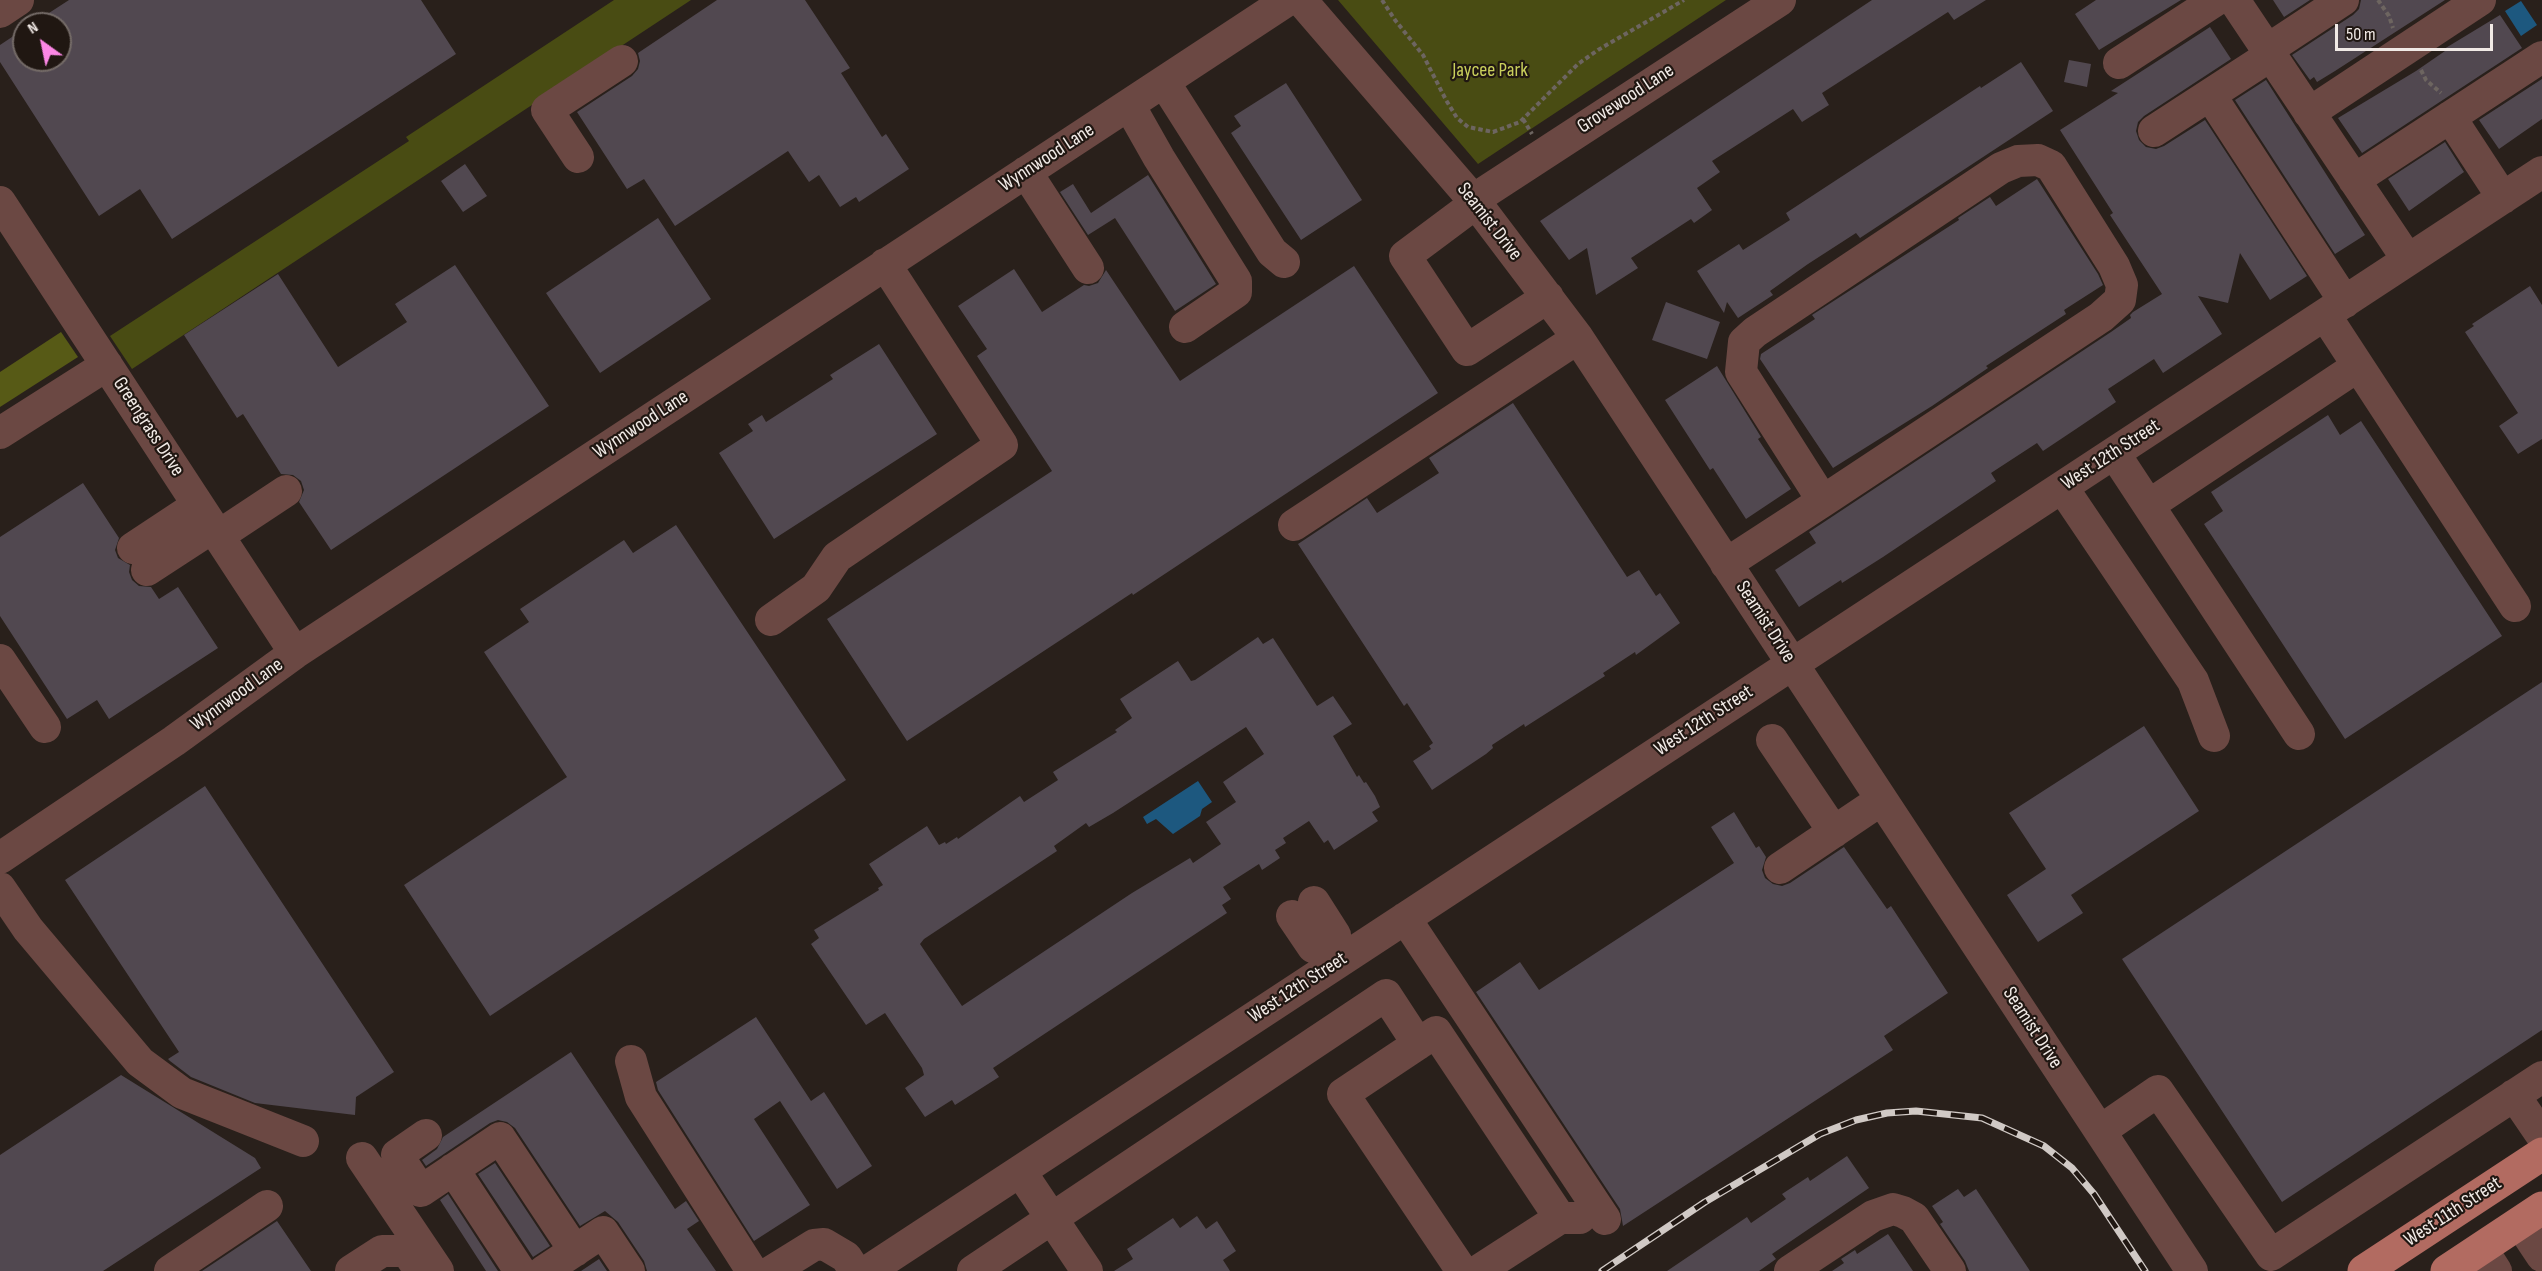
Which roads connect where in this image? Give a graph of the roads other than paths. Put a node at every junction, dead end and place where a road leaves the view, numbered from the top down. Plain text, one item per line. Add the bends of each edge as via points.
1 (18, 0) edge
2 (1288, 0) edge
3 (1301, 0) edge
4 (1780, 0) edge
5 (2216, 0) edge
6 (2234, 0) edge
7 (2343, 0) edge
8 (2480, 0) edge
9 (0, 12) edge
10 (2269, 52) junction
11 (2542, 57) edge
12 (622, 61) dead end
13 (2119, 63) dead end
14 (1164, 82) junction
15 (2210, 95) junction
16 (1129, 105) junction
17 (2447, 107) junction
18 (2309, 113) junction
19 (2154, 131) dead end
20 (578, 157) dead end
21 (1026, 172) junction
22 (2542, 172) edge
23 (2354, 180) junction
24 (2503, 198) junction
25 (1474, 201) junction
26 (0, 202) edge
27 (2408, 260) junction
28 (1284, 262) dead end
29 (885, 264) junction
30 (1088, 268) dead end
31 (1548, 297) junction
32 (2335, 309) junction
33 (1185, 327) dead end
34 (1578, 338) junction
35 (107, 364) junction
36 (2358, 366) junction
37 (0, 433) edge
38 (2114, 453) junction
39 (2062, 487) junction
40 (286, 491) dead end
41 (1823, 501) junction
42 (2149, 505) junction
43 (210, 523) junction
44 (1294, 525) dead end
45 (140, 559) dead end
46 (1726, 564) junction
47 (2515, 606) dead end
48 (771, 620) dead end
49 (295, 653) junction
50 (0, 660) edge
51 (1792, 663) junction
52 (45, 727) dead end
53 (2299, 734) dead end
54 (2214, 736) dead end
55 (1772, 740) dead end
56 (1881, 800) junction
57 (1834, 832) junction
58 (0, 858) edge
59 (1780, 868) dead end
60 (0, 888) edge
61 (1303, 909) dead end
62 (1405, 918) junction
63 (1334, 957) junction
64 (1418, 1044) junction
65 (1488, 1044) junction
66 (631, 1061) dead end
67 (1457, 1065) junction
68 (2542, 1077) edge
69 (2514, 1095) junction
70 (2100, 1131) junction
71 (426, 1135) dead end
72 (2542, 1136) edge
73 (303, 1141) dead end
74 (2542, 1154) edge
75 (362, 1158) dead end
76 (453, 1169) junction
77 (1020, 1171) junction
78 (267, 1206) dead end
79 (2531, 1216) edge
80 (1052, 1218) junction
81 (1560, 1218) junction
82 (575, 1251) junction
83 (2542, 1256) edge
84 (1012, 1260) edge
85 (2489, 1260) edge
86 (187, 1266) edge
87 (351, 1271) edge
88 (420, 1271) edge
89 (438, 1271) edge
90 (520, 1271) edge
91 (544, 1271) edge
92 (629, 1271) edge
93 (752, 1271) edge
94 (772, 1271) edge
95 (855, 1271) edge
96 (868, 1271) edge
97 (973, 1271) edge
98 (1087, 1271) edge
99 (1462, 1271) edge
100 (1478, 1271) edge
101 (1790, 1271) edge
102 (1950, 1271) edge
103 (2192, 1271) edge
104 (2364, 1271) edge
105 (2447, 1271) edge

1 - 9 street
2 - 14 street, Wynnwood Lane
3 - 25 street, Seamist Drive
4 - 25 street, Grovewood Lane
5 - 13 street
6 - 10 street
7 - 10 street
8 - 18 street
10 - 15 street
10 - 18 street
11 - 17 street
12 - 20 street via 548,110
14 - 16 street, Wynnwood Lane
14 - 28 street via 1272,252
15 - 19 street
15 - 32 street
16 - 21 street, Wynnwood Lane
16 - 33 street via 1236,282 1236,291
17 - 23 street
17 - 24 street
18 - 23 street
21 - 29 street, Wynnwood Lane
21 - 30 street
22 - 24 street, West 12th Street
23 - 27 street
24 - 27 street, West 12th Street
25 - 31 street, Seamist Drive
25 - 31 street, Grovewood Lane via 1405,256 1467,350
26 - 35 street, Greengrass Drive
27 - 32 street, West 12th Street
29 - 48 street via 1002,445 837,557 816,588
29 - 49 street, Wynnwood Lane
31 - 34 street, Seamist Drive
32 - 36 street
32 - 38 street, West 12th Street
34 - 44 street
34 - 46 street, Seamist Drive
35 - 37 street
35 - 43 street, Greengrass Drive
36 - 42 street
36 - 47 street
38 - 39 street, West 12th Street
38 - 42 street
39 - 51 street, West 12th Street
39 - 54 street via 2193,681
40 - 43 street
41 - 41 street via 2101,317 2120,300 2122,285 2114,266 2051,166 2038,160 2018,161 2001,168 1744,342 1741,372
41 - 46 street
42 - 53 street
43 - 45 street
43 - 49 street, Greengrass Drive
46 - 51 street, Seamist Drive
49 - 58 street, Wynnwood Lane via 174,741
50 - 52 street
51 - 56 street, Seamist Drive
51 - 62 street, West 12th Street
55 - 57 street
56 - 57 street
56 - 70 street, Seamist Drive
57 - 59 street
60 - 73 street via 28,929 141,1062 182,1093
61 - 63 street via 1335,935
62 - 63 street, West 12th Street
62 - 65 street
63 - 77 street, West 12th Street
64 - 67 street via 1436,1032
64 - 80 street via 1386,995
64 - 99 street via 1343,1094
65 - 67 street
65 - 81 street via 1605,1219
66 - 93 street via 641,1097
67 - 81 street
68 - 69 street
69 - 70 street via 2271,1255 2158,1091
69 - 72 street
70 - 103 street, Seamist Drive
71 - 76 street via 397,1155 421,1191
74 - 104 main road, West 11th Street
75 - 89 street
76 - 82 street via 500,1138
76 - 90 street
77 - 80 street
77 - 96 street, West 12th Street
78 - 86 street
79 - 83 street
79 - 85 main road
80 - 84 street
80 - 98 street
81 - 100 street
82 - 91 street
82 - 92 street via 603,1232
84 - 97 street
85 - 105 main road
87 - 88 street via 382,1251 407,1251
94 - 95 street via 814,1245 824,1244 846,1257
101 - 102 street via 1873,1216 1893,1209 1922,1228

